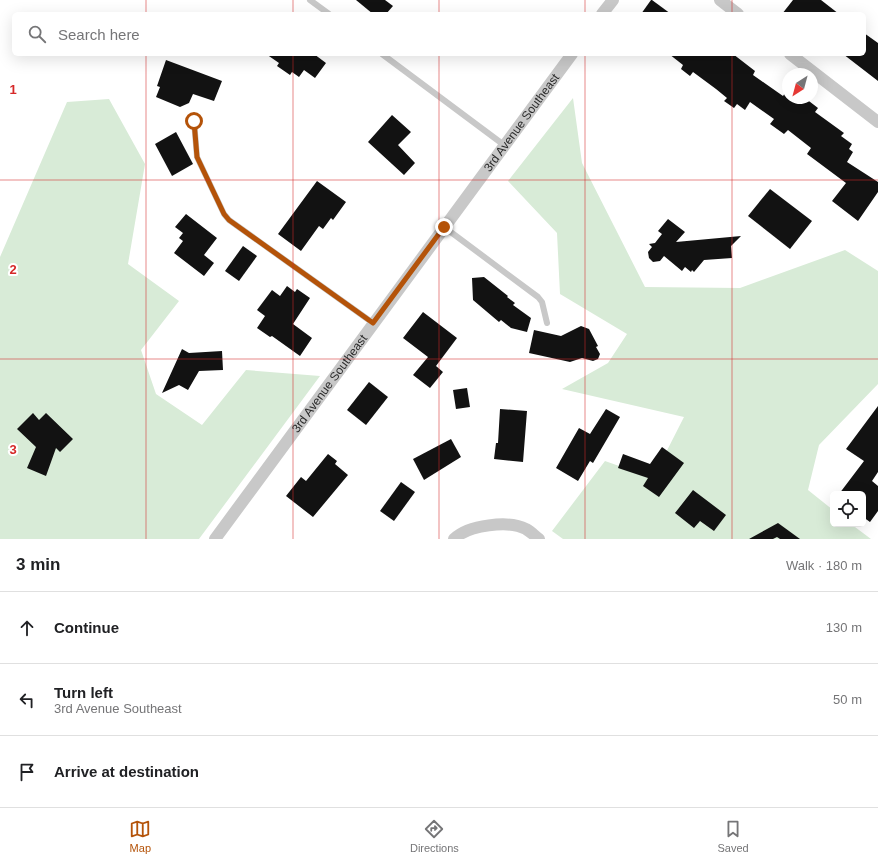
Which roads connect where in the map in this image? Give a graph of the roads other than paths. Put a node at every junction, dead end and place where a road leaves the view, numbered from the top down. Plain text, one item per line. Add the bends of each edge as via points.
1 (310, 0) edge
2 (613, 0) edge
3 (720, 0) edge
4 (326, 12) edge
5 (604, 12) edge
6 (735, 12) edge
7 (385, 56) edge
8 (571, 56) edge
9 (793, 56) edge
10 (194, 121) dead end
11 (878, 122) edge
12 (504, 145) junction
13 (444, 227) junction
14 (373, 323) junction
15 (547, 323) dead end
16 (215, 539) edge
17 (454, 539) edge
18 (539, 539) edge

1 - 4 lane
2 - 5 street
3 - 6 street
7 - 12 lane
8 - 12 street, 3rd Avenue Southeast
9 - 11 street
10 - 14 lane via 197,157 229,220
12 - 13 street, 3rd Avenue Southeast
13 - 14 street, 3rd Avenue Southeast
13 - 15 lane via 538,297 542,302
14 - 16 street, 3rd Avenue Southeast
17 - 18 street via 460,533 502,524 525,529

